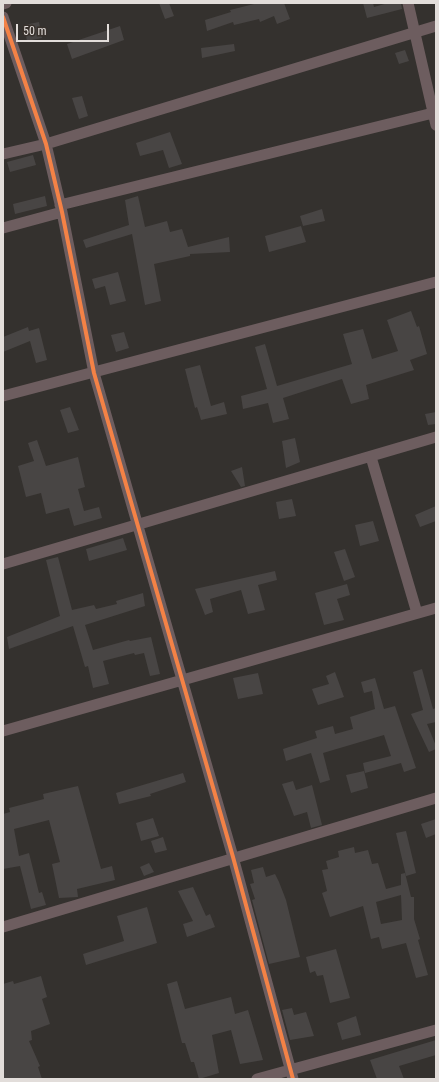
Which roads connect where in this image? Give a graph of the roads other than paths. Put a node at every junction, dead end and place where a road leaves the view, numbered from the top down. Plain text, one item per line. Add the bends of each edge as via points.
1 (6, 3) edge
2 (408, 3) edge
3 (3, 4) edge
4 (3, 17) edge
5 (436, 26) edge
6 (415, 32) junction
7 (433, 113) junction
8 (436, 125) edge
9 (46, 144) junction
10 (3, 154) edge
11 (61, 208) junction
12 (3, 228) edge
13 (436, 282) edge
14 (94, 373) junction
15 (3, 396) edge
16 (436, 437) edge
17 (371, 457) junction
18 (137, 526) junction
19 (3, 564) edge
20 (436, 608) edge
21 (417, 613) junction
22 (181, 679) junction
23 (3, 731) edge
24 (436, 798) edge
25 (233, 857) junction
26 (3, 927) edge
27 (436, 1030) edge
28 (291, 1074) edge
29 (257, 1079) edge

1 - 3 street
2 - 6 street
4 - 9 street
5 - 6 street
6 - 7 street
6 - 9 street
7 - 8 street
7 - 11 street
9 - 10 street
9 - 11 street
11 - 12 street
11 - 14 street
13 - 14 street
14 - 15 street
14 - 18 street
16 - 17 street
17 - 18 street
17 - 21 street
18 - 19 street
18 - 22 street
20 - 21 street
21 - 22 street
22 - 23 street
22 - 25 street
24 - 25 street
25 - 26 street
25 - 28 street
27 - 28 street
28 - 29 street

